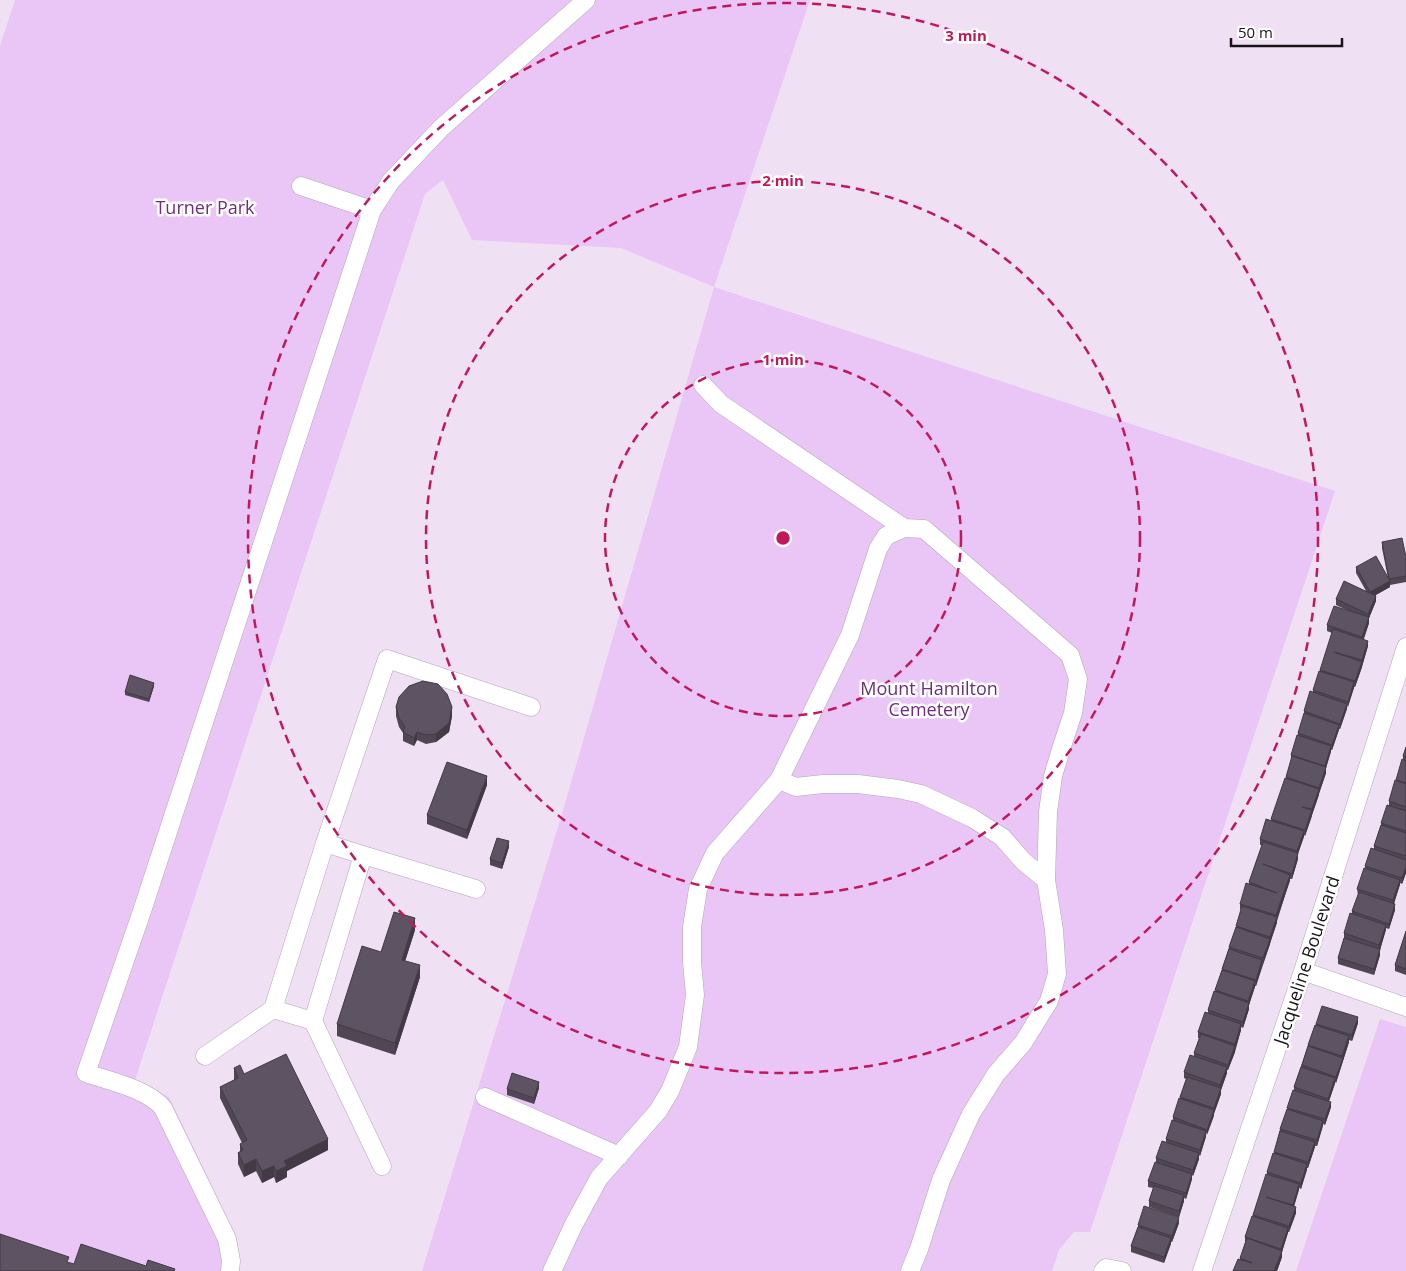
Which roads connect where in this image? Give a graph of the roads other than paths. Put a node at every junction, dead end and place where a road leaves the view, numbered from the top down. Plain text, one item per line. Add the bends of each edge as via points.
1 (586, 0) edge
2 (301, 186) dead end
3 (372, 210) junction
4 (703, 385) dead end
5 (904, 528) junction
6 (1406, 647) edge
7 (531, 707) dead end
8 (778, 780) junction
9 (325, 843) junction
10 (363, 855) junction
11 (1046, 880) junction
12 (476, 889) dead end
13 (1303, 971) junction
14 (1406, 1007) edge
15 (273, 1009) junction
16 (313, 1022) junction
17 (205, 1056) dead end
18 (485, 1097) dead end
19 (619, 1156) junction
20 (382, 1166) dead end
21 (230, 1271) edge
22 (552, 1271) edge
23 (910, 1271) edge
24 (1103, 1271) edge
25 (1122, 1271) edge
26 (1202, 1271) edge

1 - 3 street via 442,128 391,180
2 - 3 street
3 - 21 street via 86,1073 146,1094 164,1108 227,1239
4 - 5 street via 721,404
5 - 8 street via 886,536 878,549 850,635
5 - 11 street via 924,529 1070,655 1078,679 1073,713 1052,785
6 - 13 street, Jacqueline Boulevard
7 - 9 street via 387,659
8 - 11 street via 796,787 858,784 921,794 972,818 1002,837
8 - 19 street via 715,853 698,889 692,927 695,995 688,1047 658,1111
9 - 10 street
9 - 15 street
10 - 12 street
10 - 16 street
11 - 23 street via 1054,930 1056,974 1049,1001 971,1114 941,1180
13 - 14 street
13 - 26 street, Jacqueline Boulevard
15 - 16 street
15 - 17 street
16 - 20 street
18 - 19 street
19 - 22 street via 599,1178
24 - 25 street via 1106,1268

